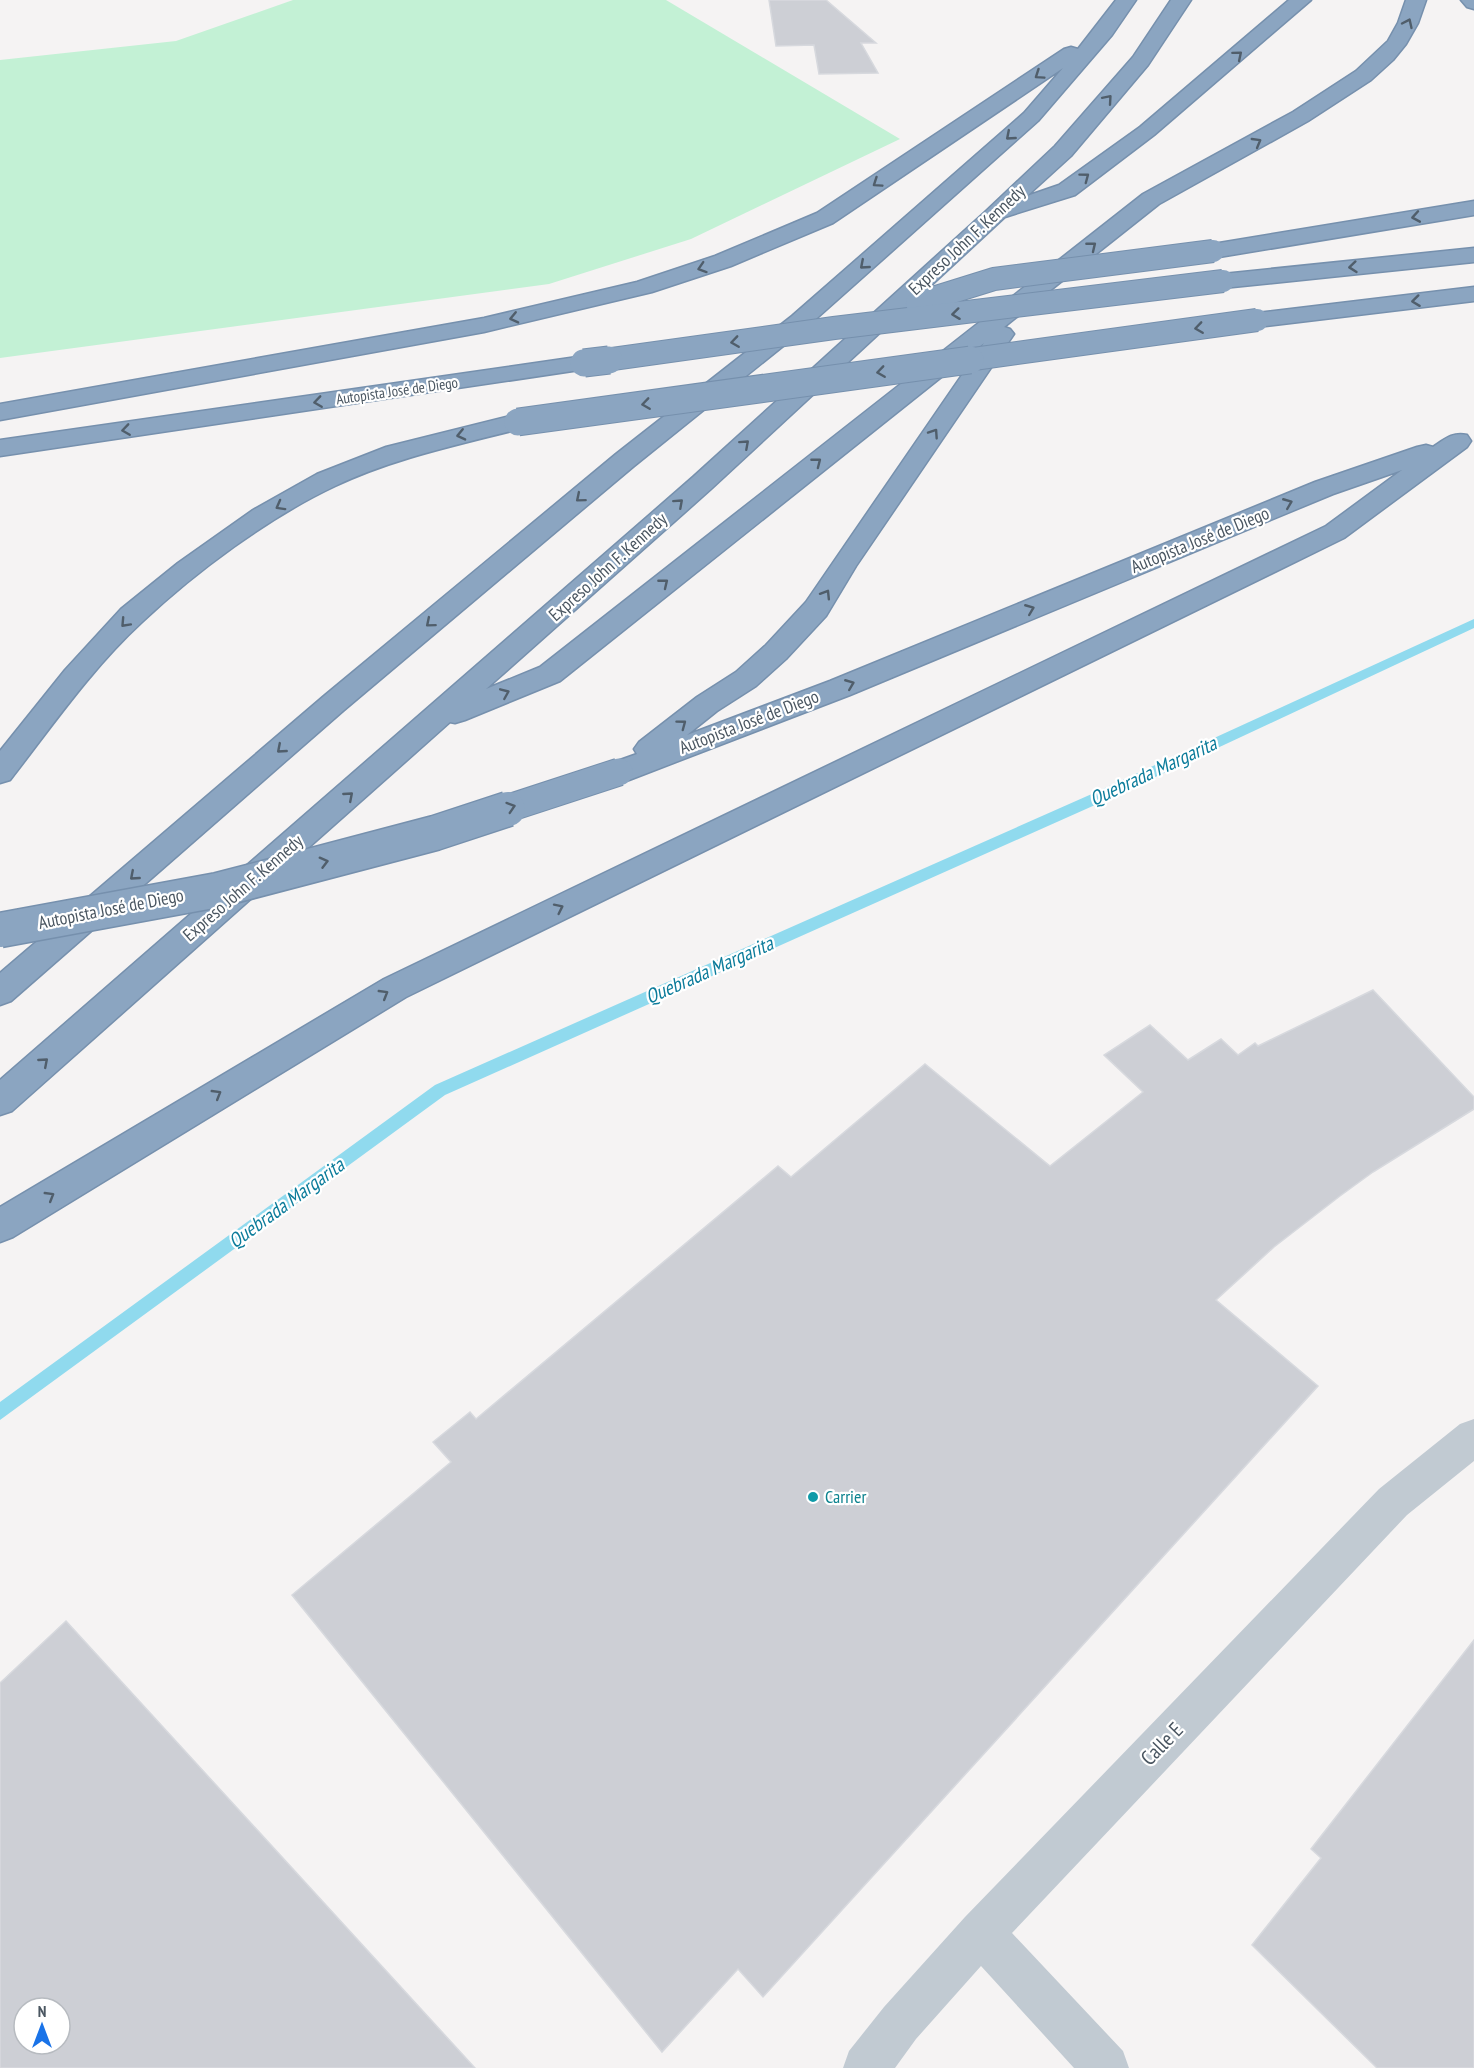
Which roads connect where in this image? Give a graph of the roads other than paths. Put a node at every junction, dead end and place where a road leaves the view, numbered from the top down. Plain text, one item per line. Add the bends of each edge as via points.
1 (1125, 0) edge
2 (1182, 0) edge
3 (1301, 0) edge
4 (1416, 0) edge
5 (1105, 30) junction
6 (1474, 208) edge
7 (994, 216) junction
8 (1474, 255) edge
9 (1029, 294) junction
10 (1474, 294) edge
11 (834, 328) junction
12 (0, 412) edge
13 (1466, 439) edge
14 (0, 448) edge
15 (432, 723) junction
16 (0, 772) edge
17 (618, 772) junction
18 (0, 930) edge
19 (0, 992) edge
20 (0, 1101) edge
21 (0, 1226) edge
22 (1474, 1437) edge
23 (981, 1934) junction
24 (866, 2068) edge
25 (1106, 2068) edge

1 - 5 highway
7 -> 2 highway, Expreso John F. Kennedy via 1063,151 1141,61
7 -> 3 highway via 1067,190 1147,130
9 -> 4 highway via 1151,199 1319,106 1366,73 1387,55 1403,33
5 -> 12 highway via 825,218 723,261 644,287 484,325
5 -> 19 highway via 1031,117 800,321 625,460 334,703
6 -> 11 highway, bridge via 1213,251 994,279
15 -> 7 highway, Expreso John F. Kennedy
8 -> 11 highway, Autopista José de Diego, bridge
15 -> 9 highway via 550,674
17 -> 9 highway via 746,679 816,609
10 -> 16 highway, bridge via 1257,320 518,422 395,453 326,480 262,516 187,569 131,616 75,677
11 -> 14 highway, Autopista José de Diego, bridge
17 -> 13 highway, Autopista José de Diego via 840,688 1324,489
21 -> 13 highway via 395,988 1335,532
20 -> 15 highway, Expreso John F. Kennedy
18 -> 17 highway, Autopista José de Diego, bridge via 218,890 435,833
22 - 23 street, Calle E via 1393,1503
23 - 24 street, Calle E via 900,2023
23 - 25 street

